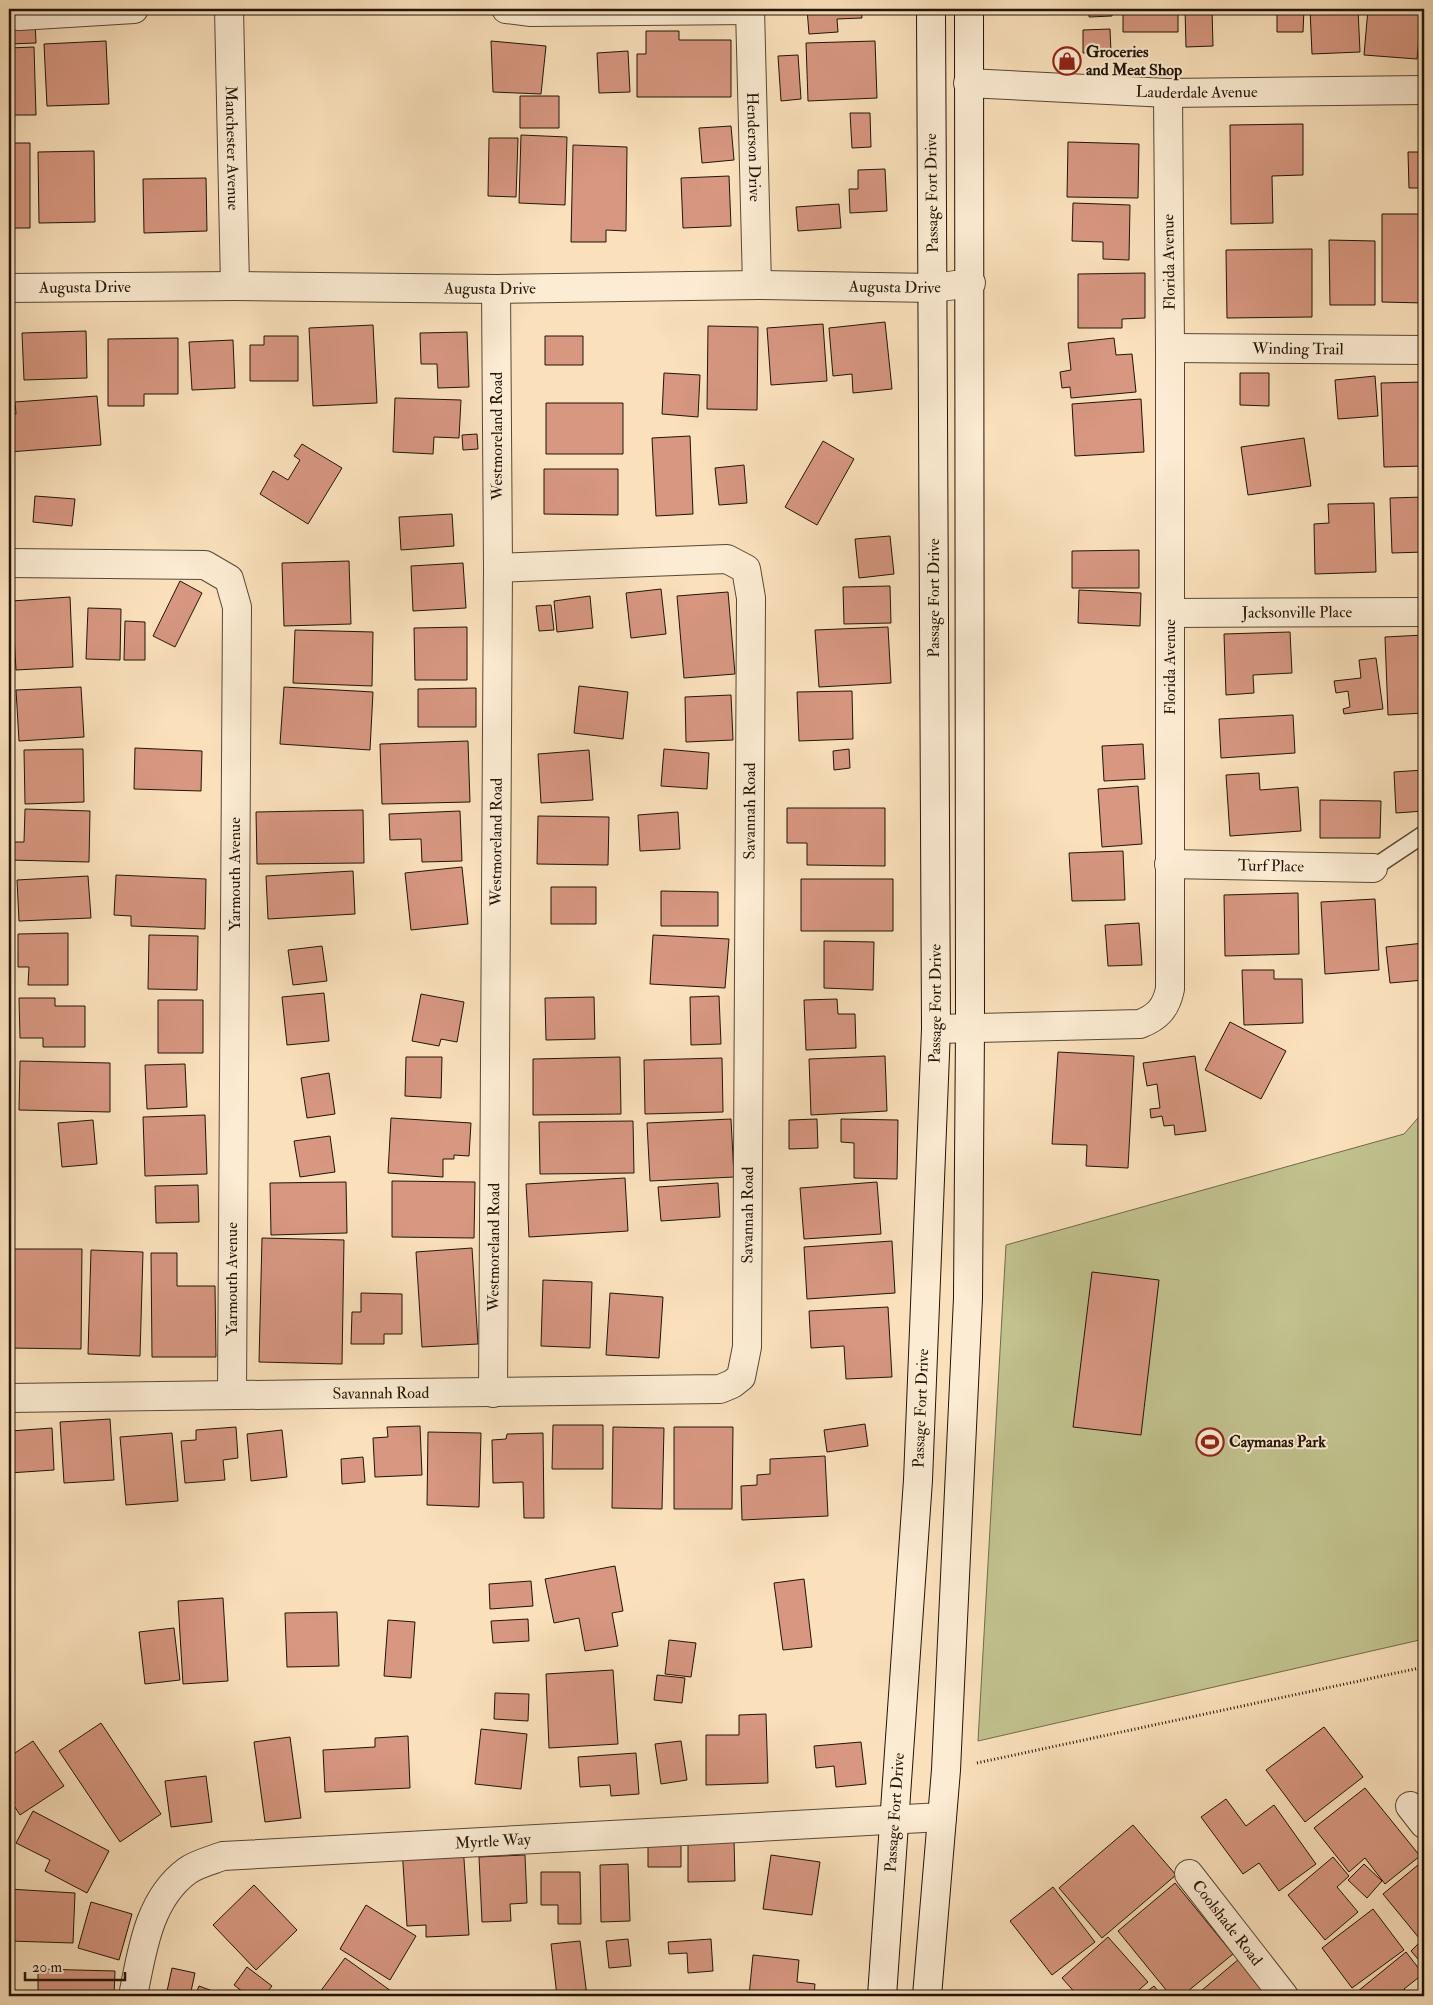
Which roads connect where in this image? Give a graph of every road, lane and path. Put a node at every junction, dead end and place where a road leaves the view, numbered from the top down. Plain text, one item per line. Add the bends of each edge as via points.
1 (134, 9) edge
2 (230, 9) edge
3 (506, 9) edge
4 (931, 9) edge
5 (969, 9) edge
6 (750, 10) edge
7 (9, 14) edge
8 (968, 83) junction
9 (1424, 90) edge
10 (1168, 92) junction
11 (971, 282) junction
12 (757, 285) junction
13 (235, 286) junction
14 (9, 288) edge
15 (933, 288) junction
16 (496, 290) junction
17 (1170, 348) junction
18 (1424, 350) edge
19 (9, 563) edge
20 (498, 568) junction
21 (1424, 612) edge
22 (1171, 613) junction
23 (1424, 834) edge
24 (1169, 864) junction
25 (1373, 868) joint
26 (936, 1028) junction
27 (970, 1028) junction
28 (493, 1393) junction
29 (232, 1394) junction
30 (9, 1398) edge
31 (1424, 1667) edge
32 (946, 1770) junction
33 (942, 1817) junction
34 (894, 1819) junction
35 (1188, 1874) dead end
36 (132, 1996) edge
37 (882, 1996) edge
38 (927, 1996) edge
39 (1284, 1996) edge

1 - 7 street
2 - 13 street, Manchester Avenue
3 - 6 street via 531,12
4 - 15 street, Passage Fort Drive
5 - 8 street
6 - 12 street, Henderson Drive
8 - 10 street, Lauderdale Avenue
8 - 11 street
9 - 10 street, Lauderdale Avenue
10 - 17 street, Florida Avenue
11 - 15 street, Augusta Drive
11 - 27 street
12 - 15 street, Augusta Drive
12 - 16 street, Augusta Drive
13 - 14 street, Augusta Drive
13 - 16 street, Augusta Drive
15 - 26 street, Passage Fort Drive
16 - 20 street, Westmoreland Road
17 - 18 street, Winding Trail
17 - 22 street, Florida Avenue
19 - 29 street, Yarmouth Avenue via 205,565 229,579 237,607
20 - 28 street, Westmoreland Road
20 - 28 street, Savannah Road via 727,559 746,569 751,598 747,1337 741,1377 720,1388
21 - 22 street, Jacksonville Place
22 - 24 street, Florida Avenue
23 - 25 lane
24 - 25 street, Turf Place
24 - 27 street, Florida Avenue via 1170,989 1168,1002 1161,1012 1140,1024
26 - 27 street, Florida Avenue
26 - 34 street, Passage Fort Drive via 918,1480
27 - 32 street via 968,1298
28 - 29 street, Savannah Road
29 - 30 street, Savannah Road
31 - 32 path
32 - 33 street
33 - 34 street, Myrtle Way
33 - 38 street
34 - 36 street, Myrtle Way via 223,1856 187,1870 164,1895 147,1930
34 - 37 street, Passage Fort Drive
35 - 39 street, Coolshade Road

